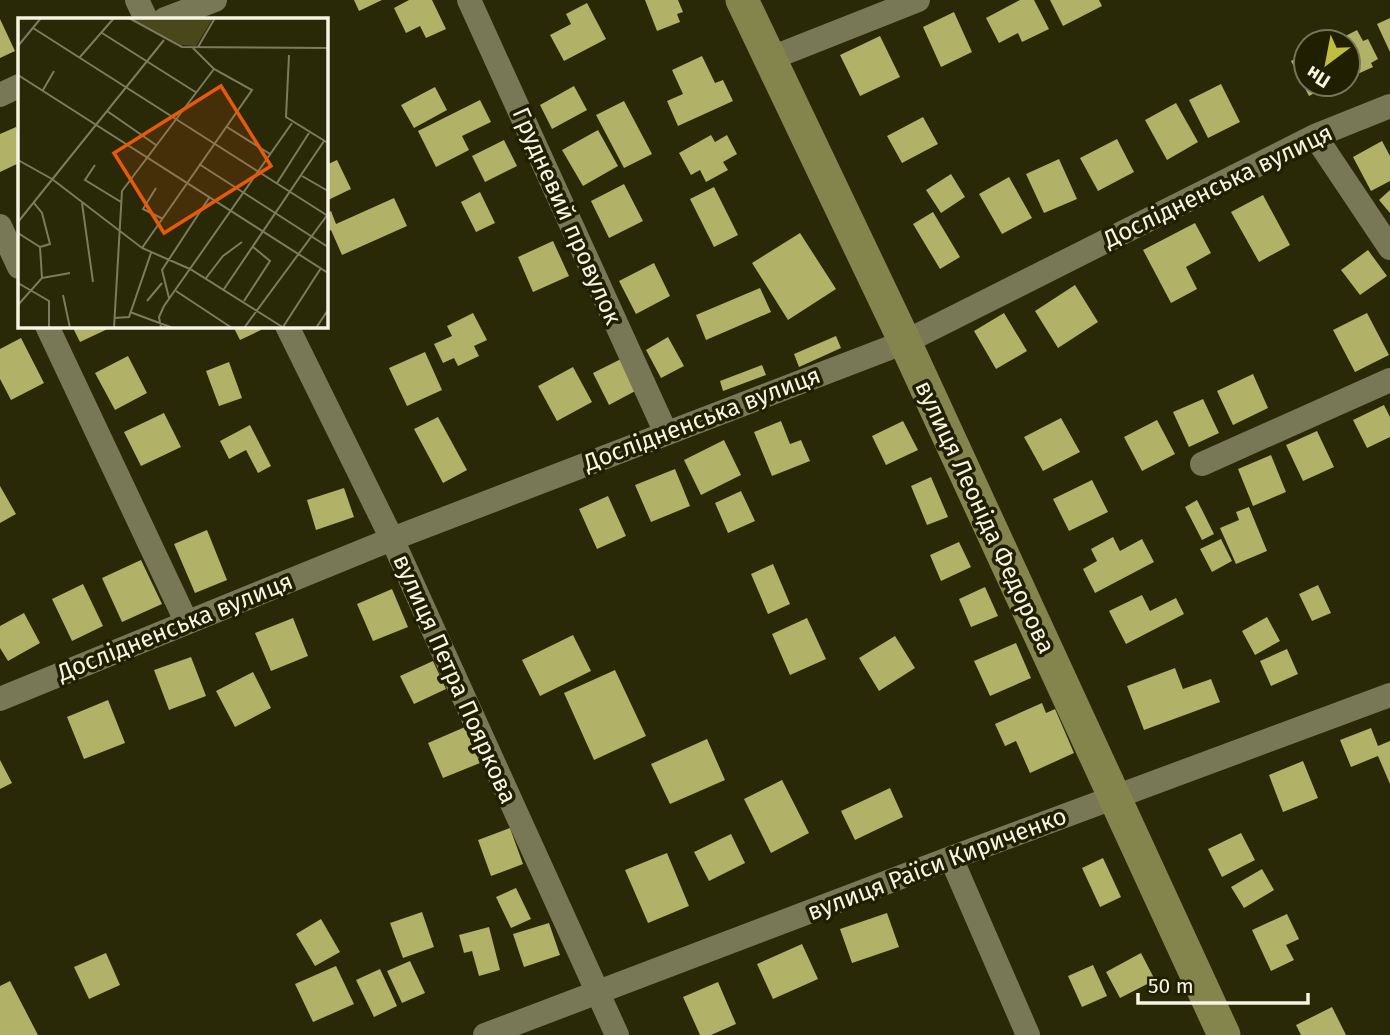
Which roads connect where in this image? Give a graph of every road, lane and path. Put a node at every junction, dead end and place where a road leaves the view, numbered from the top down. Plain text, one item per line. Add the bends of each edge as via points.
1 (137, 0) edge
2 (215, 0) edge
3 (469, 0) edge
4 (742, 0) edge
5 (918, 0) edge
6 (146, 18) edge
7 (168, 18) edge
8 (769, 59) junction
9 (18, 86) edge
10 (0, 95) edge
11 (1390, 106) edge
12 (1315, 136) junction
13 (0, 226) edge
14 (1390, 248) edge
15 (18, 265) edge
16 (47, 327) edge
17 (287, 327) edge
18 (905, 342) junction
19 (1390, 380) edge
20 (666, 433) junction
21 (1202, 464) dead end
22 (392, 539) junction
23 (186, 621) junction
24 (1390, 695) edge
25 (0, 699) edge
26 (1114, 798) junction
27 (950, 858) junction
28 (597, 993) junction
29 (485, 1035) edge
30 (617, 1035) edge
31 (1028, 1035) edge
32 (1224, 1035) edge

1 - 6 street
2 - 7 street
3 - 20 street, Грудневий провулок
4 - 8 street, вулиця Леоніда Федорова
5 - 8 street
8 - 18 street, вулиця Леоніда Федорова
9 - 10 street
11 - 12 street, Дослідненська вулиця
12 - 14 street
12 - 18 street, Дослідненська вулиця
13 - 15 street
16 - 23 street
17 - 22 street, вулиця Петра Пояркова
18 - 20 street, Дослідненська вулиця
18 - 26 street, вулиця Леоніда Федорова
19 - 21 street
20 - 22 street, Дослідненська вулиця
22 - 23 street, Дослідненська вулиця
22 - 28 street, вулиця Петра Пояркова
23 - 25 street, Дослідненська вулиця
24 - 26 street, вулиця Раїси Кириченко
26 - 27 street, вулиця Раїси Кириченко
26 - 32 street, вулиця Леоніда Федорова
27 - 28 street, вулиця Раїси Кириченко
27 - 31 street
28 - 29 street, вулиця Раїси Кириченко
28 - 30 street, вулиця Петра Пояркова

